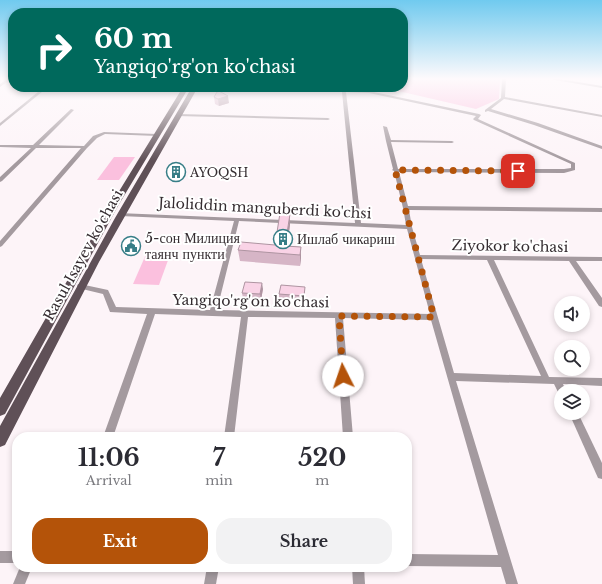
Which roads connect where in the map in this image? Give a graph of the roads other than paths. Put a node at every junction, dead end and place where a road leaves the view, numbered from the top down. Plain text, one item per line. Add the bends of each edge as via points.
1 (23, 106) edge
2 (177, 106) edge
3 (180, 106) edge
4 (346, 106) edge
5 (437, 106) edge
6 (493, 106) edge
7 (548, 106) edge
8 (72, 110) dead end
9 (488, 110) junction
10 (173, 115) junction
11 (479, 115) junction
12 (602, 116) edge
13 (328, 119) dead end
14 (0, 125) edge
15 (385, 127) dead end
16 (157, 135) junction
17 (388, 141) junction
18 (452, 142) dead end
19 (0, 146) edge
20 (34, 146) junction
21 (85, 147) junction
22 (602, 148) edge
23 (395, 170) junction
24 (0, 180) edge
25 (406, 208) junction
26 (602, 210) edge
27 (120, 214) junction
28 (237, 219) junction
29 (358, 225) junction
30 (409, 227) junction
31 (0, 245) edge
32 (418, 257) junction
33 (489, 258) junction
34 (571, 259) junction
35 (602, 259) edge
36 (80, 286) junction
37 (602, 304) edge
38 (152, 311) junction
39 (213, 313) junction
40 (245, 314) junction
41 (339, 316) junction
42 (434, 317) junction
43 (451, 377) junction
44 (548, 381) junction
45 (557, 381) junction
46 (602, 382) edge
47 (558, 384) edge
48 (0, 410) edge
49 (576, 420) edge
50 (110, 432) edge
51 (230, 432) edge
52 (348, 432) edge
53 (0, 440) edge
54 (602, 474) edge
55 (0, 557) edge
56 (12, 557) edge
57 (412, 560) edge
58 (505, 561) junction
59 (24, 572) edge
60 (212, 572) edge
61 (358, 572) edge
62 (19, 584) edge
63 (210, 584) edge
64 (359, 584) edge
65 (512, 584) edge

1 - 14 street
2 - 10 main road, Rasul Isayev ko'chasi
3 - 10 main road, Rasul Isayev ko'chasi
4 - 29 street, Jaloliddin manguberdi ko'chsi
5 - 11 street
6 - 9 street
7 - 12 street
8 - 20 street
9 - 11 street
9 - 22 street
10 - 13 street
10 - 16 main road, Rasul Isayev ko'chasi
10 - 27 main road, Rasul Isayev ko'chasi
11 - 23 street via 475,119 573,163 573,168 564,171
15 - 17 street
16 - 21 street via 104,134 95,137
16 - 48 main road, Rasul Isayev ko'chasi via 109,215
17 - 18 street
17 - 23 street
19 - 20 street
20 - 21 street
20 - 24 street
21 - 31 street
23 - 25 street
25 - 26 street
25 - 30 street
27 - 28 street, Jaloliddin manguberdi ko'chsi
27 - 36 main road, Rasul Isayev ko'chasi
28 - 29 street, Jaloliddin manguberdi ko'chsi
28 - 39 street
29 - 30 street, Jaloliddin manguberdi ko'chsi
30 - 32 street
32 - 33 street, Ziyokor ko'chasi
32 - 42 street
33 - 34 street, Ziyokor ko'chasi
33 - 44 street
34 - 35 street, Ziyokor ko'chasi
34 - 37 street
36 - 38 street, Yangiqo'rg'on ko'chasi via 106,292 113,310
36 - 53 main road, Rasul Isayev ko'chasi
38 - 39 street, Yangiqo'rg'on ko'chasi
38 - 50 street
39 - 40 street, Yangiqo'rg'on ko'chasi
40 - 41 street, Yangiqo'rg'on ko'chasi
40 - 51 street
41 - 42 street, Yangiqo'rg'on ko'chasi
41 - 52 street
42 - 43 street
43 - 44 street
43 - 58 street
44 - 45 street
45 - 46 street
45 - 47 street
49 - 54 street
55 - 56 street
57 - 58 street
58 - 65 street
59 - 62 street
60 - 63 street
61 - 64 street

